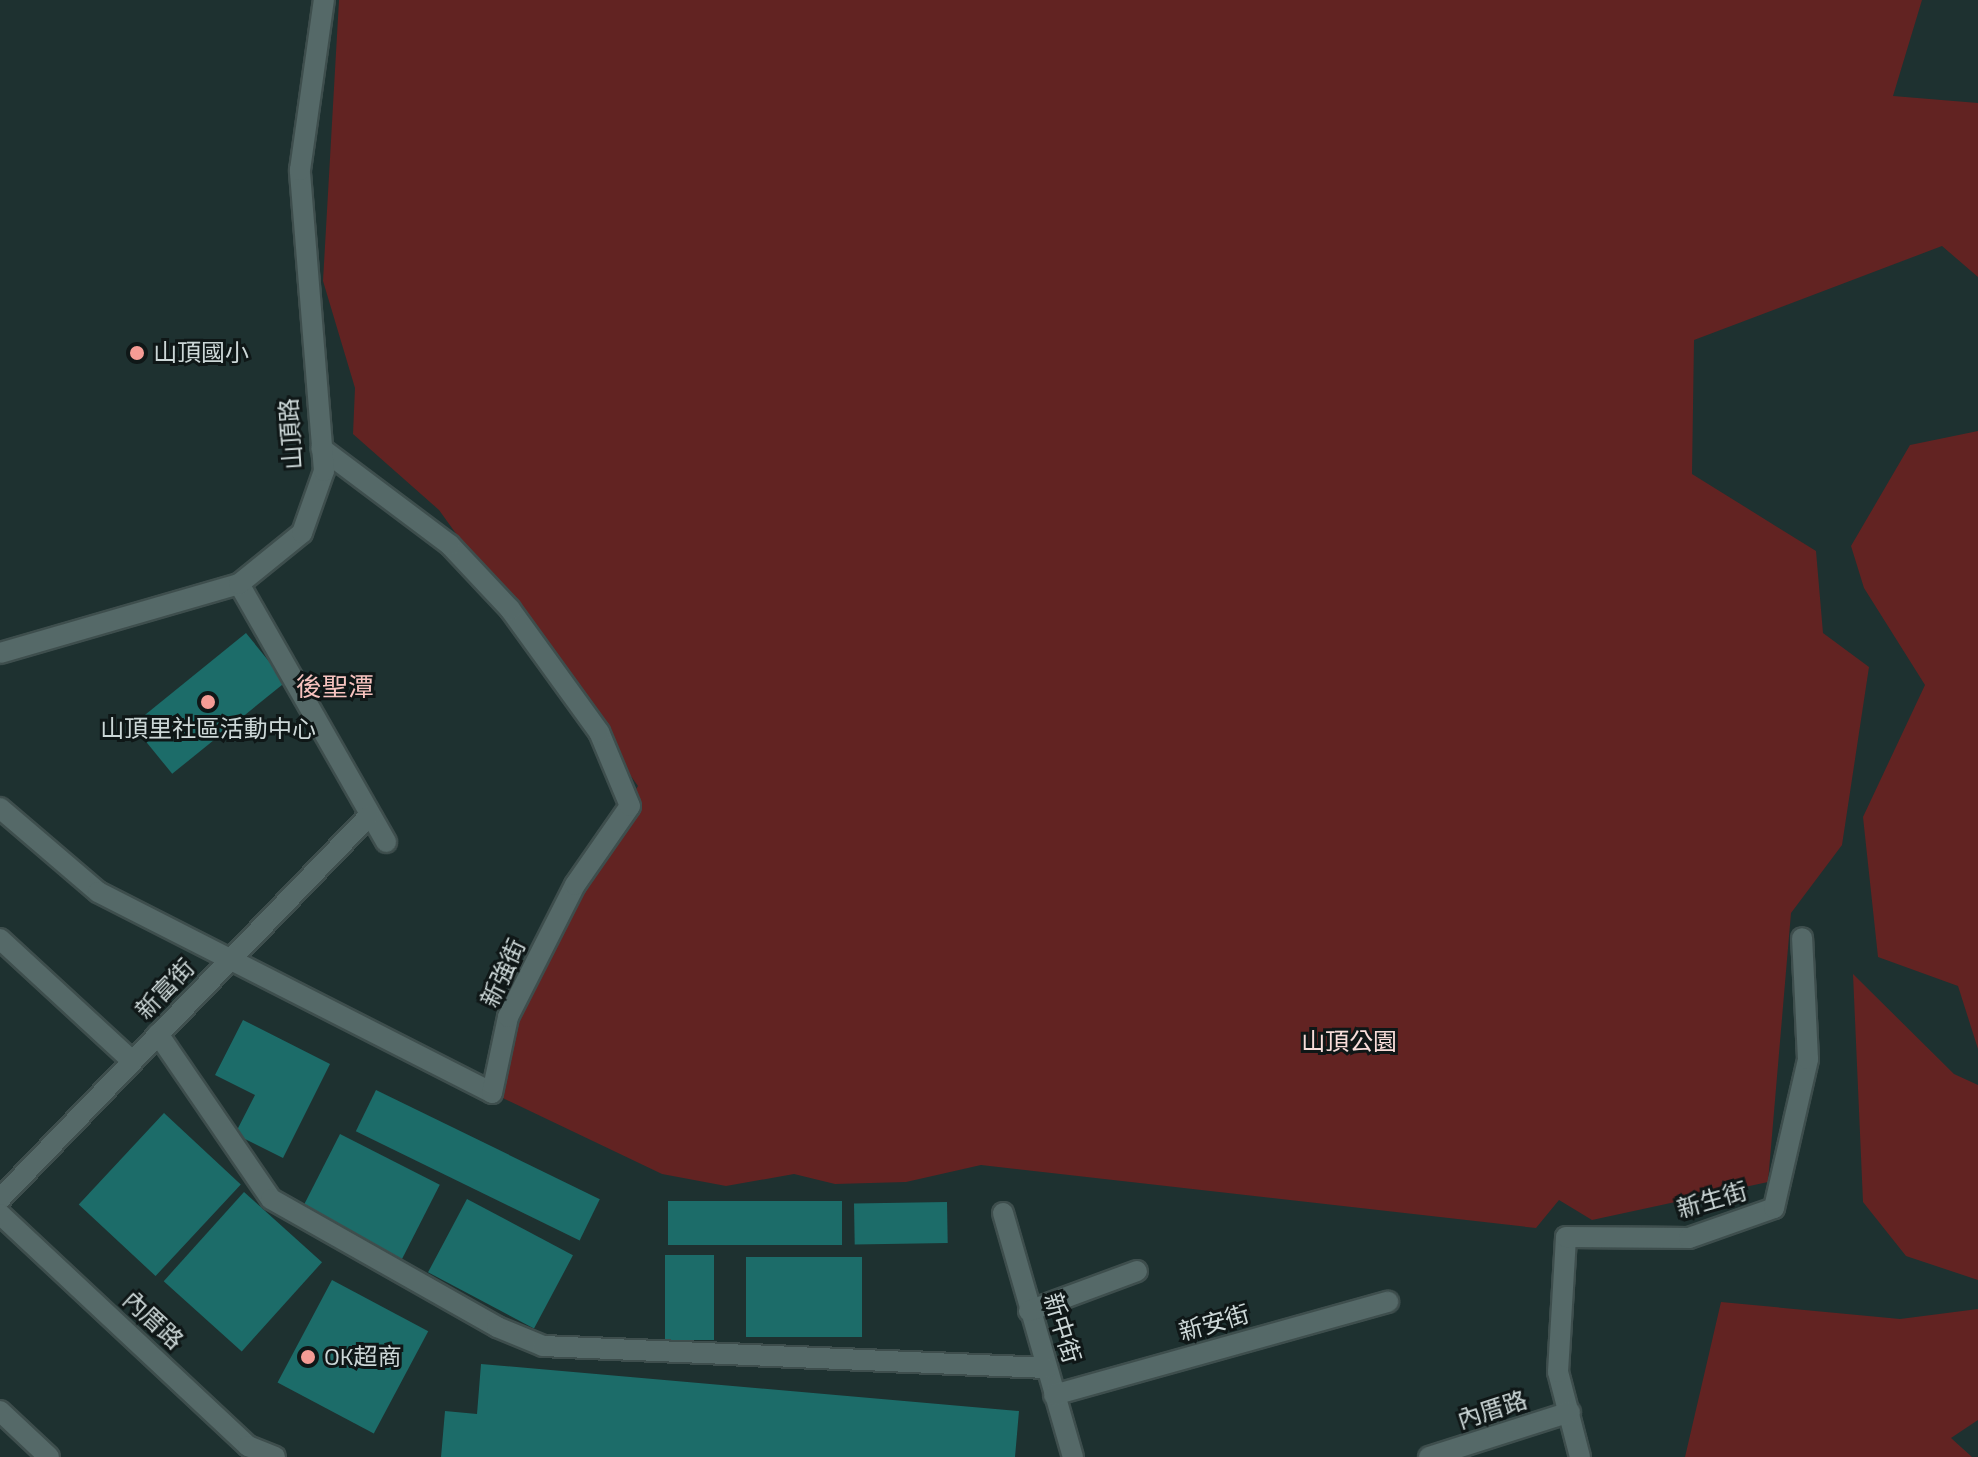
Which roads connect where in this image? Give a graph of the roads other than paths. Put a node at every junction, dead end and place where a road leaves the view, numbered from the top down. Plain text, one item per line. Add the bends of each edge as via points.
1 (322, 2) edge
2 (321, 448) junction
3 (239, 584) junction
4 (0, 653) edge
5 (0, 808) edge
6 (369, 816) junction
7 (386, 842) dead end
8 (1802, 938) dead end
9 (0, 939) edge
10 (232, 956) junction
11 (158, 1034) junction
12 (132, 1061) junction
13 (0, 1199) edge
14 (1003, 1213) dead end
15 (0, 1214) edge
16 (1137, 1271) dead end
17 (1388, 1302) dead end
18 (1029, 1311) junction
19 (1046, 1368) junction
20 (1054, 1395) junction
21 (0, 1411) edge
22 (1570, 1412) junction
23 (244, 1451) edge
24 (49, 1457) edge
25 (275, 1457) edge
26 (1073, 1457) edge
27 (1429, 1457) edge
28 (1580, 1457) edge

1 - 2 street, 山頂路 via 300,170
2 - 3 street, 山頂路 via 324,471 302,533
2 - 10 street, 新強街 via 450,545 510,609 599,732 630,806 575,885 508,1017 492,1093
3 - 4 street, 山頂路
3 - 6 street
5 - 10 street, 新強街 via 98,892
6 - 7 street
6 - 10 street, 新富街
8 - 22 street, 新生街 via 1808,1059 1774,1208 1689,1238 1566,1237 1558,1372
9 - 12 street
10 - 11 street, 新富街
11 - 12 street, 新富街
11 - 19 street via 271,1199 497,1327 543,1346
12 - 13 street, 新富街
14 - 18 street, 新中街
15 - 23 street, 內厝路
16 - 18 street
17 - 20 street, 新安街
18 - 19 street, 新中街
19 - 20 street, 新中街
20 - 26 street, 新中街
21 - 24 street
22 - 27 street, 內厝路
22 - 28 street, 新生街
23 - 25 street, 內厝路

